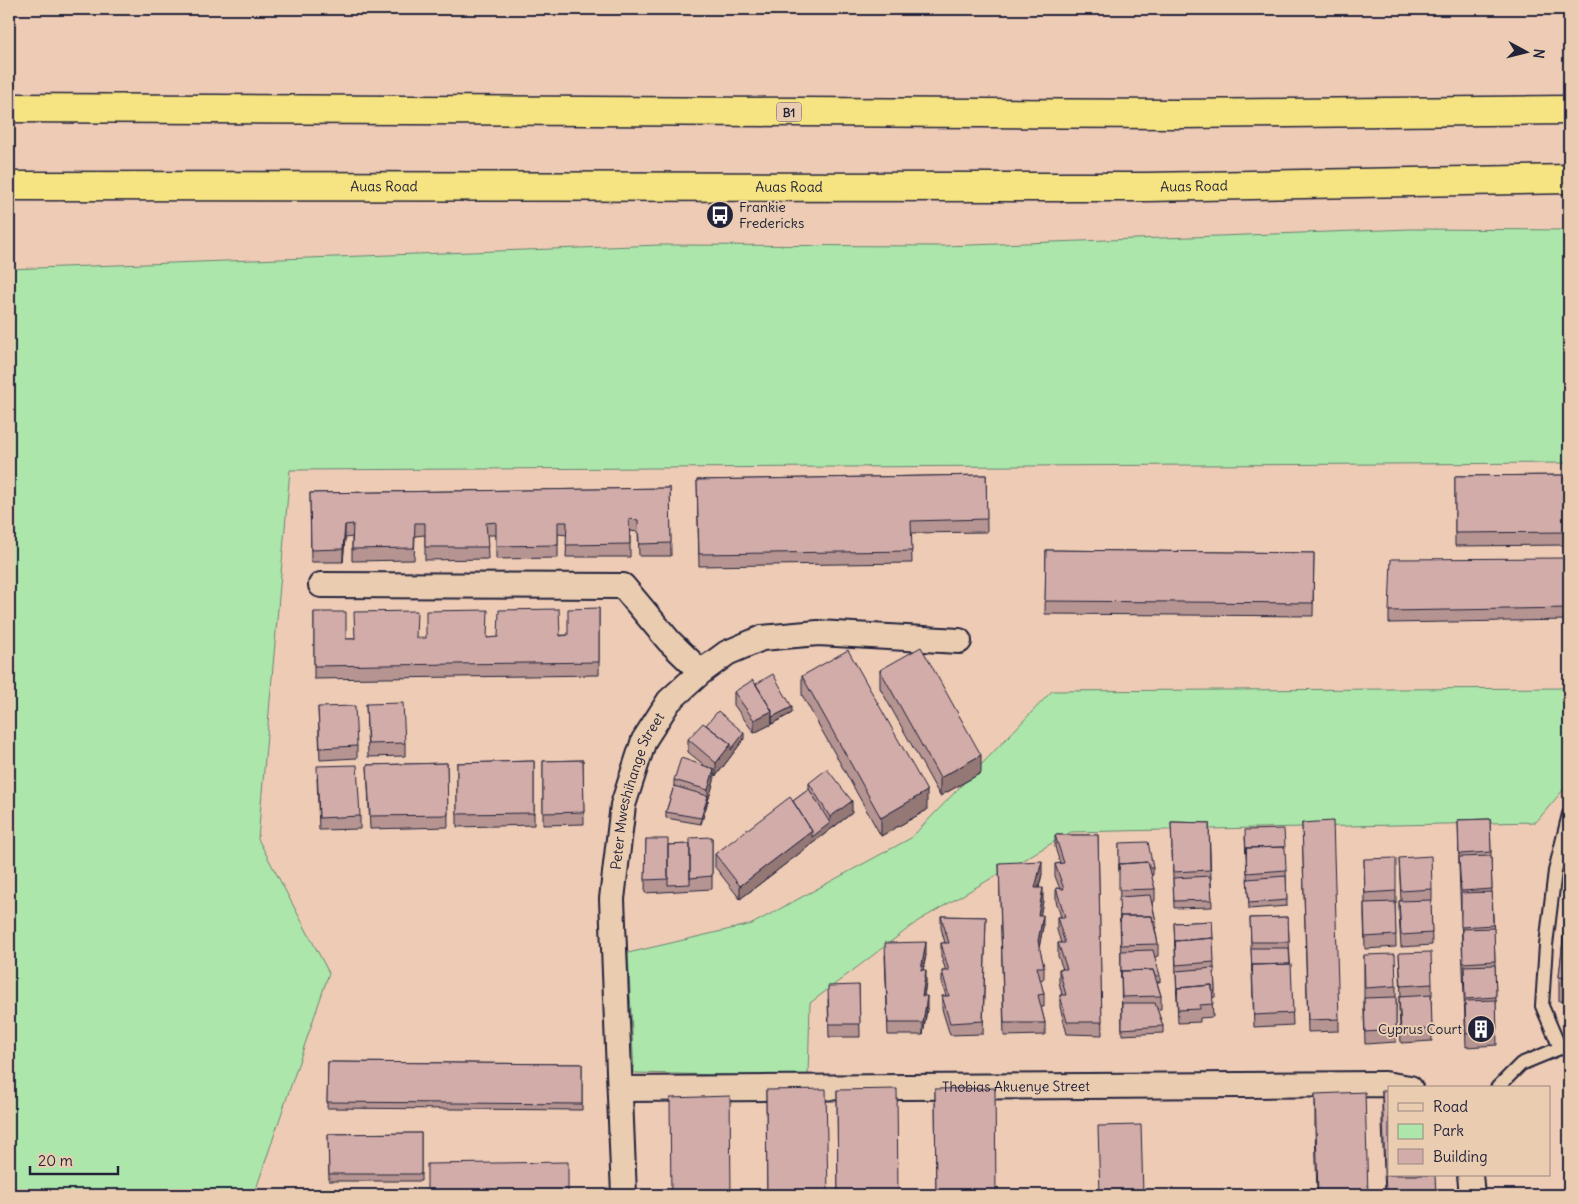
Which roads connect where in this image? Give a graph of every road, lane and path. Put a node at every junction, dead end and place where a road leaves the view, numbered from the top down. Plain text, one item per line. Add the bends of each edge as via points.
1 (9, 108) edge
2 (1569, 110) edge
3 (1569, 179) edge
4 (9, 186) edge
5 (321, 586) dead end
6 (959, 641) dead end
7 (701, 672) junction
8 (1569, 814) edge
9 (1565, 1049) edge
10 (1398, 1086) edge
11 (1499, 1086) edge
12 (621, 1089) junction
13 (1470, 1176) edge
14 (624, 1195) edge
15 (1472, 1195) edge

1 - 2 highway, B1 via 1169,114
3 - 4 highway, Auas Road via 1147,187
5 - 7 street via 623,586
6 - 7 street, Peter Mweshihange Street via 818,633 762,638 727,652
7 - 12 street, Peter Mweshihange Street via 670,701 644,740 623,805 612,899
8 - 9 lane via 1555,871 1542,1006
9 - 11 lane via 1521,1064
10 - 12 street, Thobias Akuenye Street
12 - 14 street, Peter Mweshihange Street
13 - 15 street

